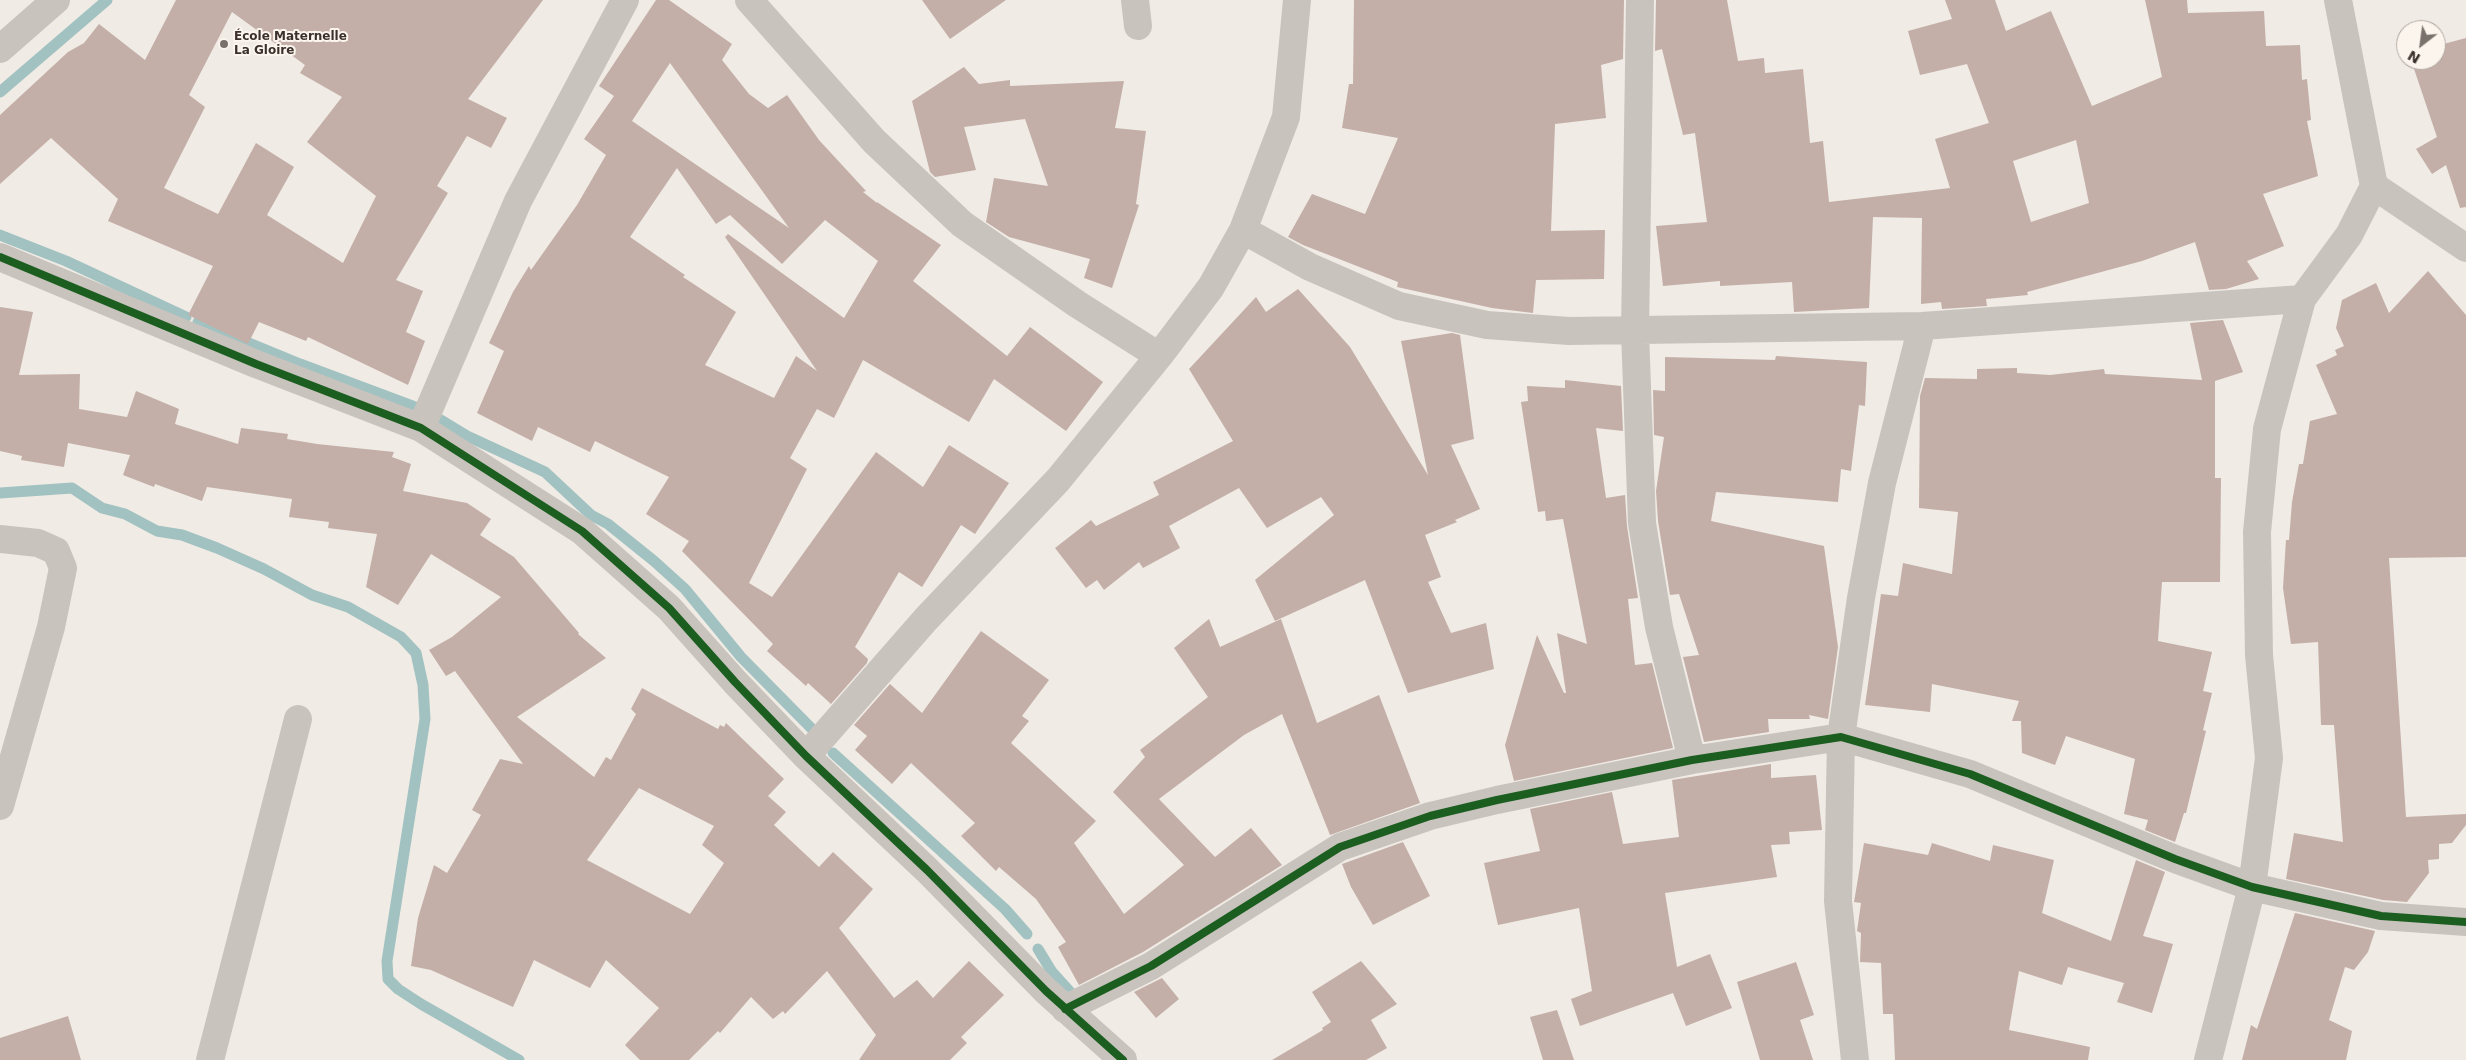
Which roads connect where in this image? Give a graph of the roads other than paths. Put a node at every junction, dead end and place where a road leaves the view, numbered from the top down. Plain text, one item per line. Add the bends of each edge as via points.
1 (56, 0) edge
2 (625, 0) edge
3 (749, 0) edge
4 (1297, 0) edge
5 (1640, 0) edge
6 (2338, 0) edge
7 (0, 49) edge
8 (2374, 186) junction
9 (1242, 230) junction
10 (2466, 248) edge
11 (0, 257) edge
12 (2302, 299) junction
13 (1922, 326) junction
14 (1635, 332) junction
15 (1159, 356) junction
16 (421, 428) junction
17 (0, 540) edge
18 (298, 719) dead end
19 (1841, 737) junction
20 (806, 756) junction
21 (1692, 760) junction
22 (0, 806) edge
23 (2252, 888) junction
24 (2466, 922) edge
25 (1066, 1008) junction
26 (210, 1060) edge
27 (1123, 1060) edge
28 (1855, 1060) edge
29 (2208, 1060) edge

1 - 7 street
2 - 16 street via 518,201
3 - 15 street via 874,141 962,224 1076,304
4 - 9 street via 1286,117
5 - 14 street
6 - 8 street
8 - 10 street
8 - 12 street via 2349,235
9 - 14 street via 1310,267 1399,306 1487,325
9 - 15 street via 1211,287
11 - 16 street via 256,364
12 - 13 street
12 - 23 street via 2267,429 2257,532 2259,655 2268,758
13 - 14 street
13 - 19 street via 1882,483 1860,598
14 - 21 street via 1642,523 1659,627
15 - 20 street via 1058,480 926,619
16 - 20 street via 582,531 669,608
17 - 22 street via 38,543 56,551 63,568 51,626
18 - 26 street
19 - 21 street
19 - 23 street via 1970,774
19 - 28 street via 1838,901
20 - 25 street
21 - 25 street via 1430,816 1340,847 1151,966
23 - 24 street via 2381,916
23 - 29 street
25 - 27 street

